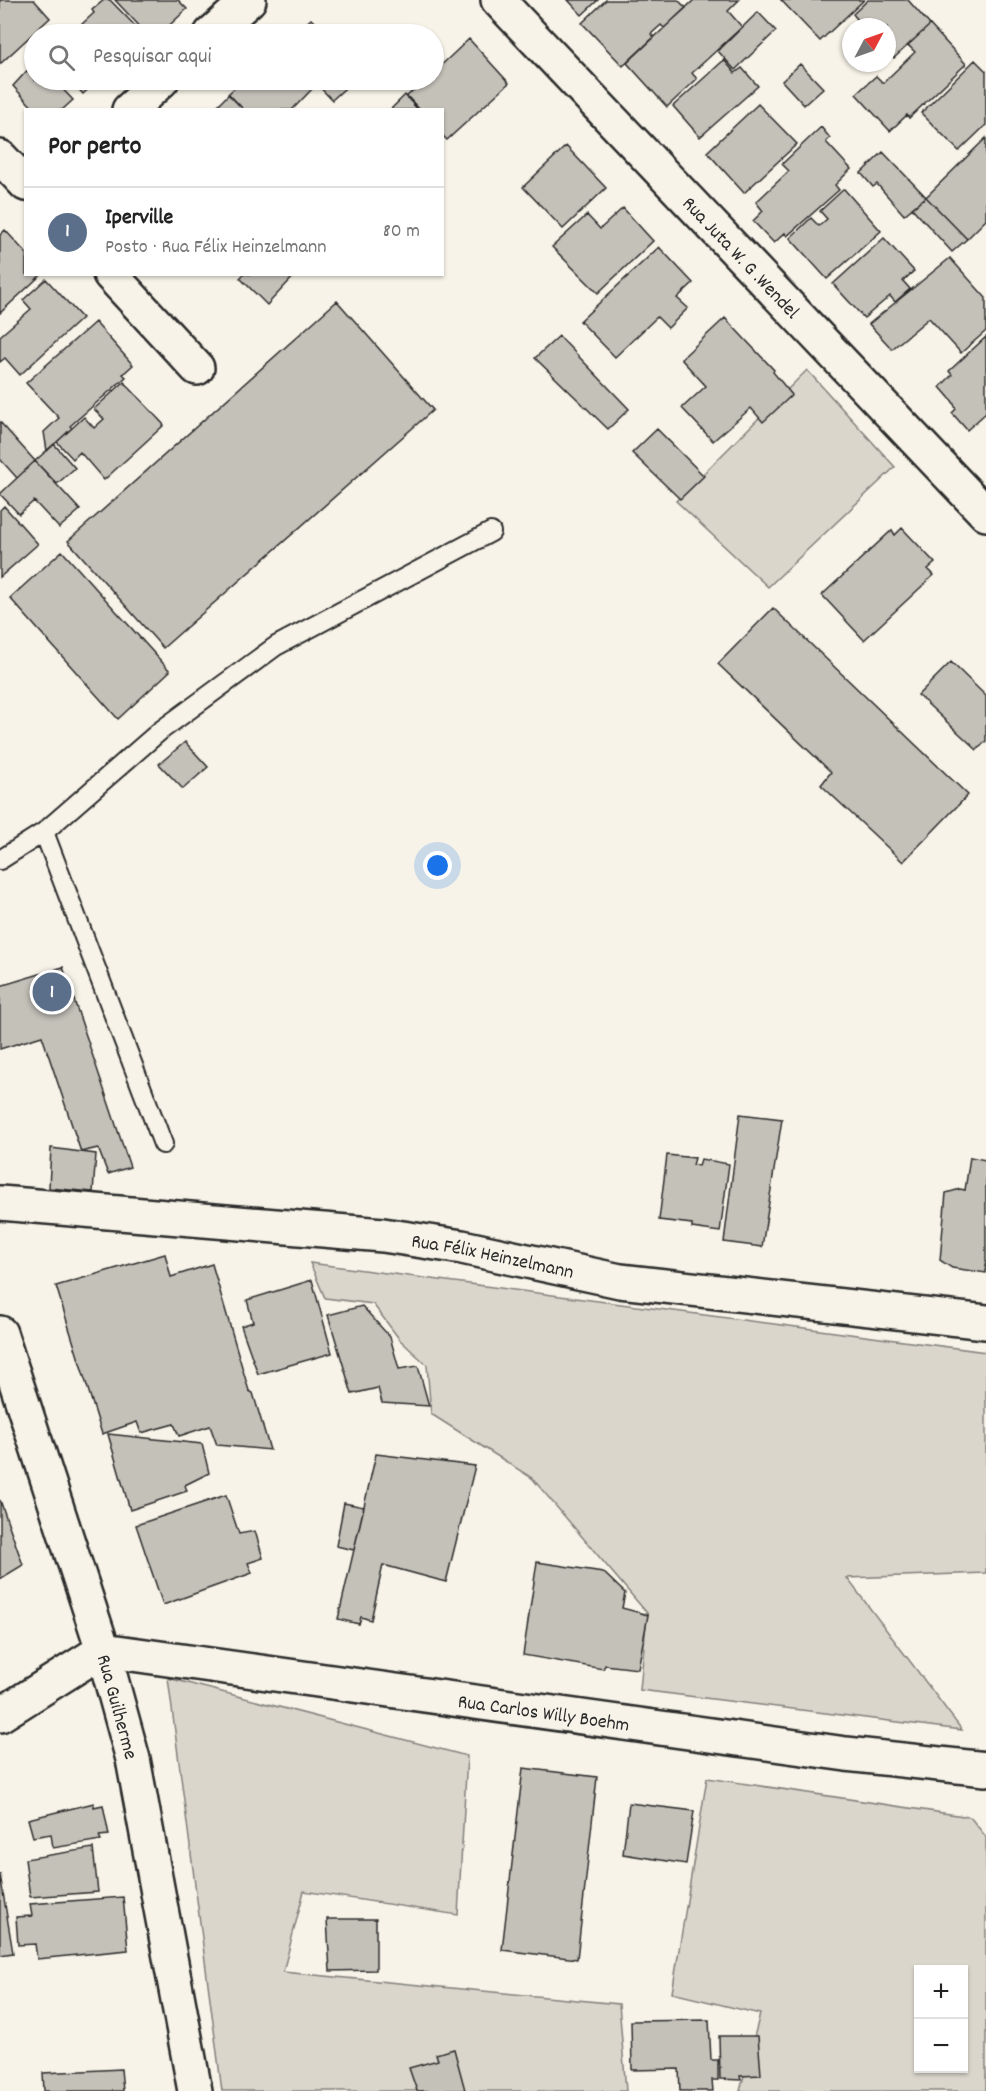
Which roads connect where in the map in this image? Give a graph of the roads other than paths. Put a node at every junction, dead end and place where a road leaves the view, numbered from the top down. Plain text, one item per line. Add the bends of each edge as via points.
1 (249, 0) edge
2 (498, 0) edge
3 (222, 24) edge
4 (151, 90) edge
5 (131, 108) edge
6 (0, 157) edge
7 (24, 182) edge
8 (112, 276) edge
9 (197, 368) dead end
10 (986, 514) edge
11 (491, 532) dead end
12 (44, 832) junction
13 (0, 860) edge
14 (163, 1144) dead end
15 (0, 1203) edge
16 (986, 1322) edge
17 (0, 1333) edge
18 (103, 1650) junction
19 (0, 1715) edge
20 (980, 1774) edge
21 (195, 2091) edge

1 - 3 street
2 - 10 street, Rua Juta W. G .Wendel
4 - 5 street
6 - 7 street
8 - 9 street
11 - 12 lane via 276,646 160,731
12 - 13 lane
12 - 14 lane
15 - 16 street, Rua Félix Heinzelmann via 383,1235 520,1258 620,1281
17 - 18 street, Rua Guilherme
18 - 19 street
18 - 20 street, Rua Carlos Willy Boehm
18 - 21 street, Rua Guilherme via 133,1759

